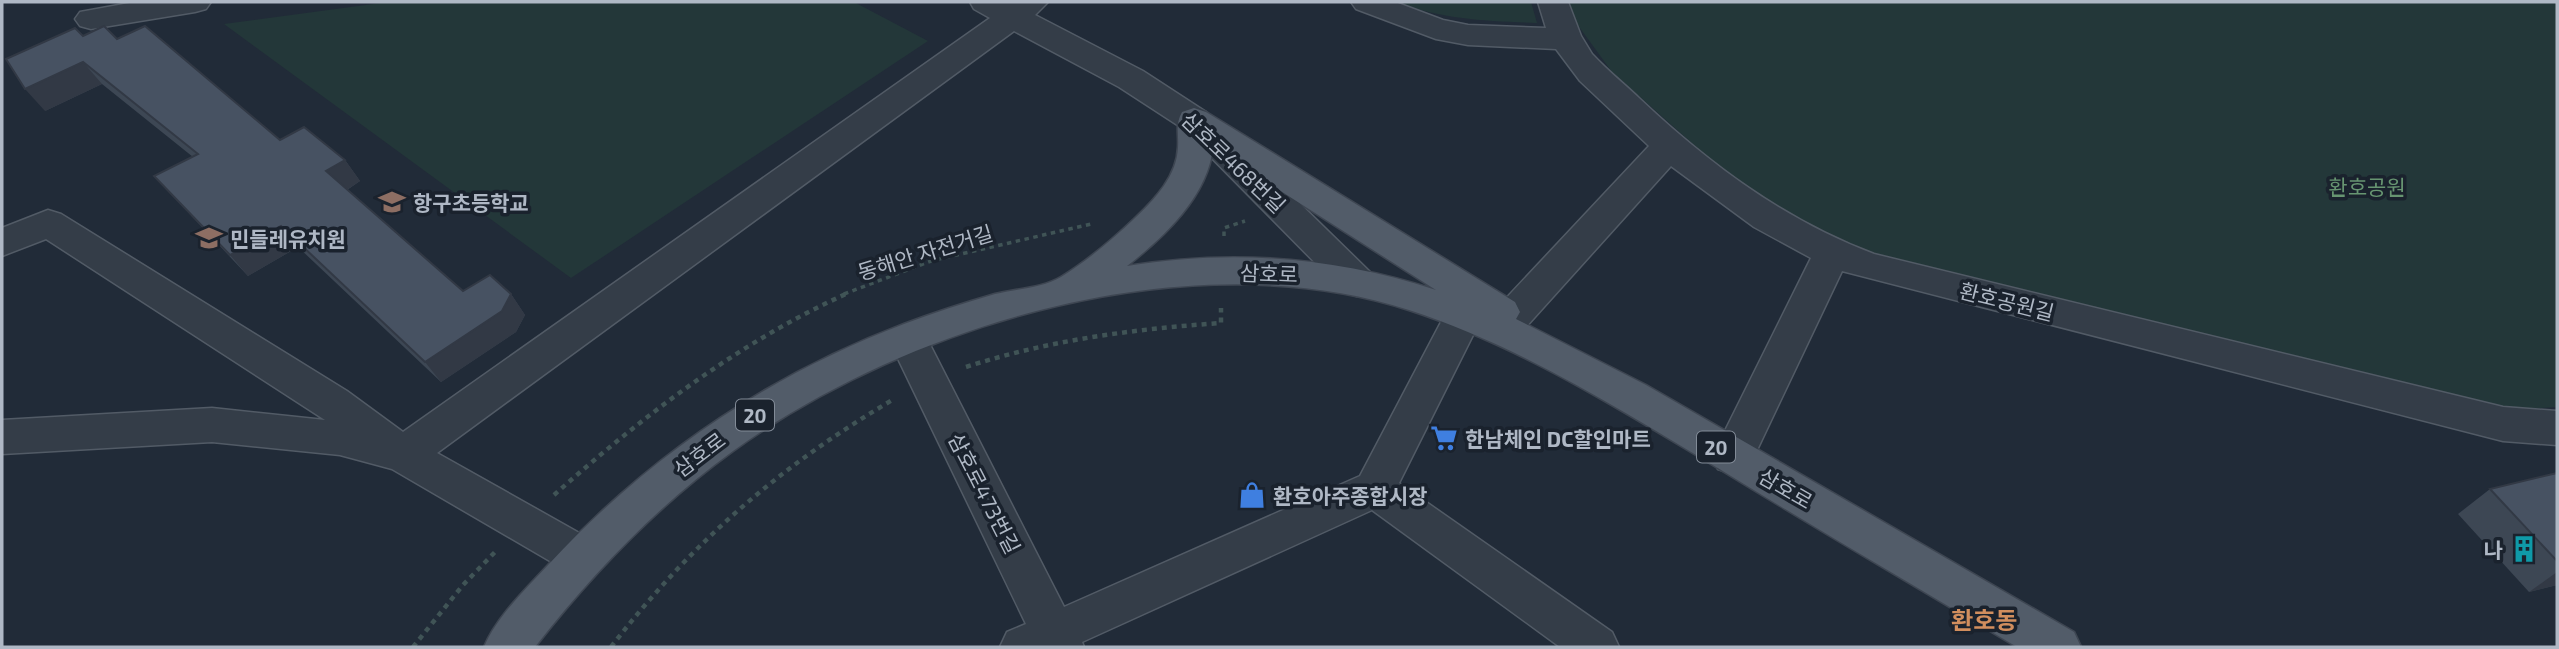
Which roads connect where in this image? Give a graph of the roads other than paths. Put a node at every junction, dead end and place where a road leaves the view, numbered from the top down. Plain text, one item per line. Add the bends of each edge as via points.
1 (195, 2) edge
2 (1367, 2) edge
3 (1553, 2) edge
4 (1010, 6) edge
5 (91, 19) dead end
6 (1566, 40) junction
7 (1194, 120) junction
8 (1668, 147) junction
9 (2, 243) edge
10 (1831, 254) junction
11 (1357, 282) junction
12 (1070, 290) junction
13 (1464, 315) junction
14 (1511, 318) junction
15 (908, 340) junction
16 (2557, 428) edge
17 (2, 437) edge
18 (403, 455) junction
19 (1733, 457) junction
20 (1375, 489) junction
21 (582, 557) junction
22 (1046, 642) edge
23 (507, 647) edge
24 (1596, 647) edge
25 (2058, 647) edge

1 - 5 street
2 - 6 street via 1436,29
3 - 6 street, 환호공원길
4 - 7 street, 삼호로468번길
4 - 18 street
6 - 8 street, 환호공원길 via 1579,59
7 - 11 street, 삼호로468번길
7 - 12 main road via 1195,152 1173,199 1136,238
7 - 14 main road
8 - 10 street, 환호공원길 via 1753,210
8 - 14 street
9 - 18 street via 48,223 333,403
10 - 16 street, 환호공원길 via 1868,267 2503,424
10 - 19 street
11 - 12 main road, 삼호로 / 20 via 1293,272 1240,271 1136,279
11 - 13 main road, 삼호로 / 20
12 - 15 main road, 삼호로 / 20
13 - 19 main road, 삼호로 / 20 via 1613,386
13 - 20 street
14 - 19 main road
15 - 21 main road, 삼호로 / 20 via 776,401 724,435 631,509
15 - 22 street, 삼호로473번길
17 - 18 street via 212,425 340,438
18 - 21 street
19 - 25 main road, 삼호로 / 20
20 - 22 street
20 - 24 street
21 - 23 main road, 삼호로 / 20

